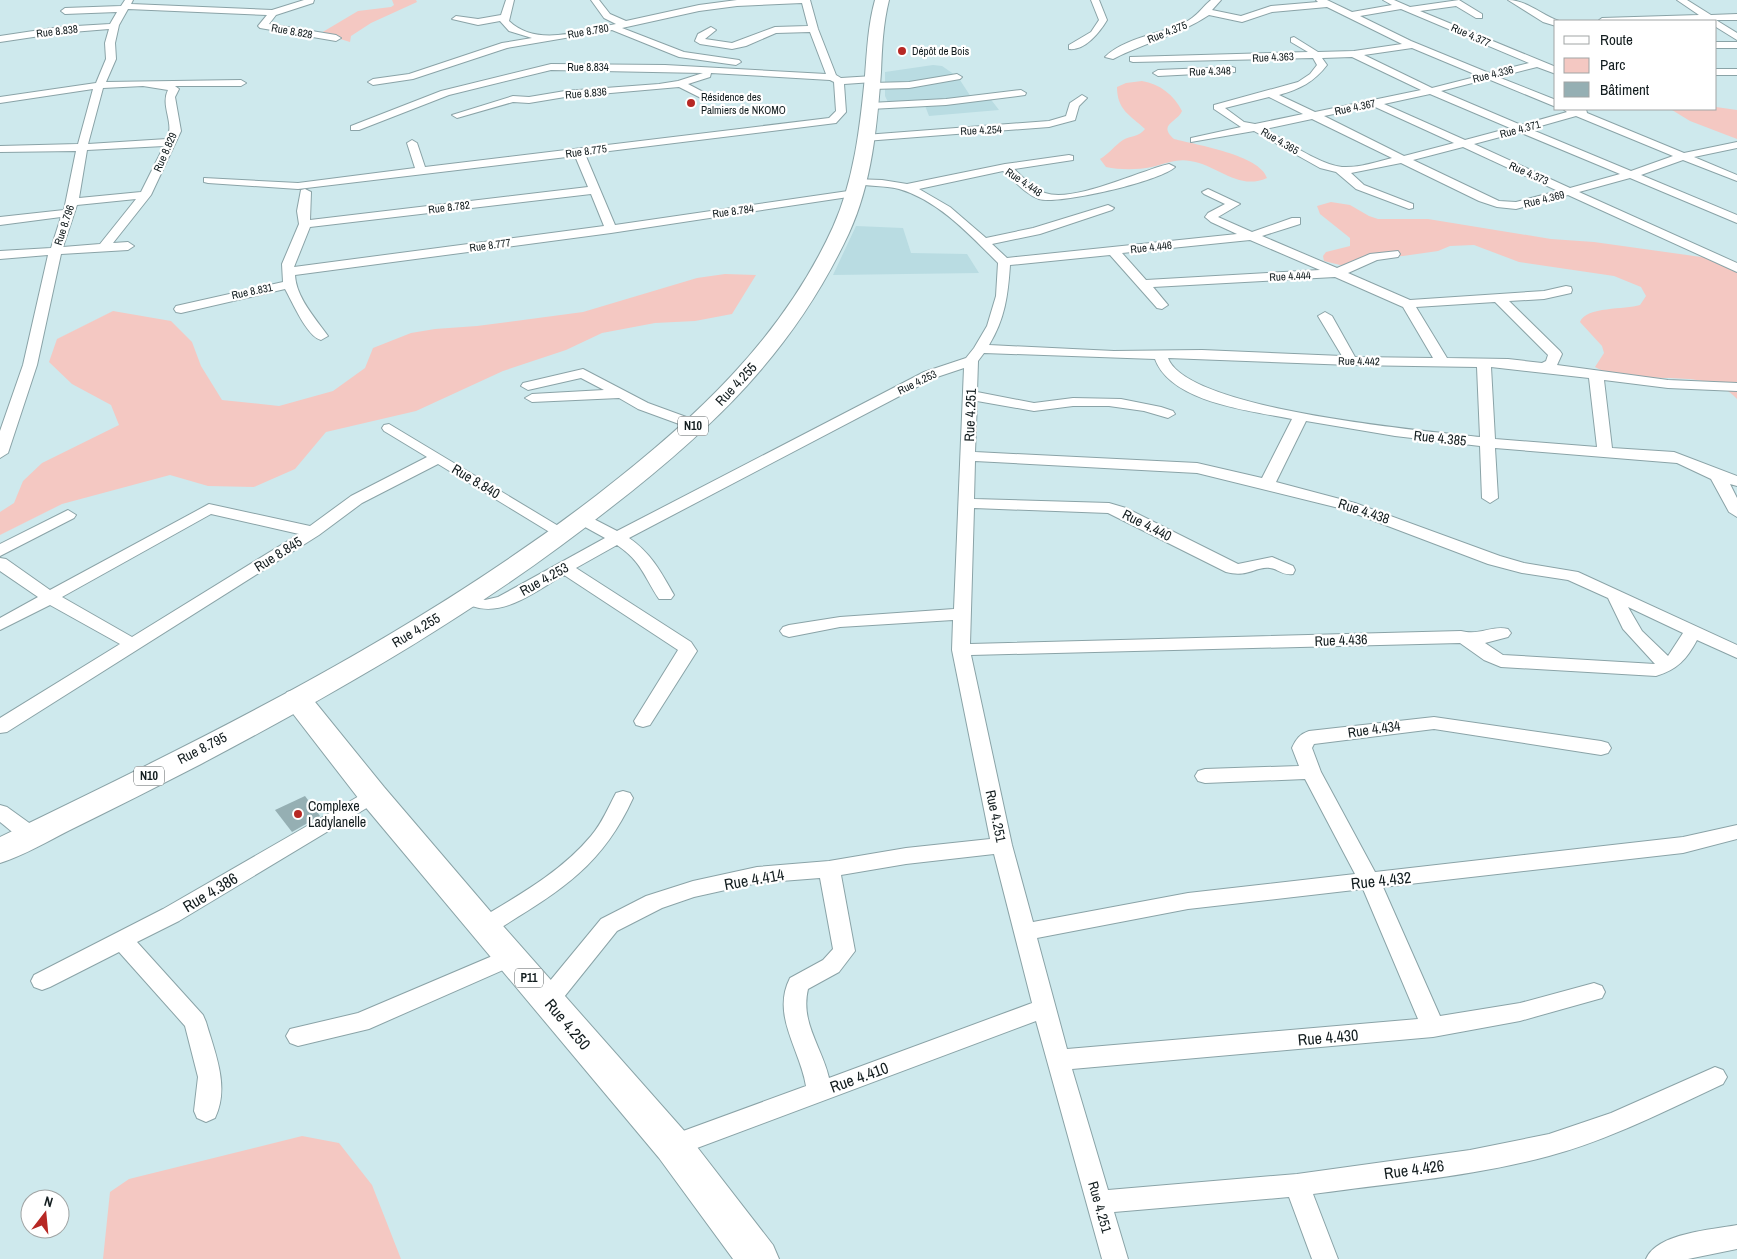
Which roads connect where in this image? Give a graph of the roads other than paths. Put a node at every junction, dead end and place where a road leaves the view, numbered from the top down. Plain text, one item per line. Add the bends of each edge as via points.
1 (192, 0) edge
2 (510, 0) edge
3 (595, 0) edge
4 (806, 0) edge
5 (882, 0) edge
6 (1095, 0) edge
7 (1386, 0) edge
8 (1512, 0) edge
9 (1681, 0) edge
10 (310, 1) dead end
11 (1211, 1) edge
12 (1324, 2) edge
13 (1456, 2) edge
14 (126, 5) edge
15 (1407, 7) junction
16 (180, 8) junction
17 (202, 10) junction
18 (65, 11) dead end
19 (1207, 12) junction
20 (273, 13) junction
21 (1351, 15) junction
22 (1479, 16) dead end
23 (505, 17) junction
24 (1737, 17) edge
25 (189, 19) dead end
26 (456, 19) dead end
27 (1711, 20) edge
28 (1717, 20) edge
29 (1554, 22) edge
30 (624, 24) junction
31 (1717, 24) edge
32 (114, 26) junction
33 (612, 27) junction
34 (813, 29) junction
35 (711, 30) dead end
36 (1737, 37) edge
37 (336, 38) dead end
38 (542, 38) junction
39 (0, 39) edge
40 (1294, 40) dead end
41 (1413, 45) junction
42 (1737, 45) edge
43 (1717, 46) edge
44 (1072, 47) dead end
45 (1354, 54) junction
46 (1110, 57) dead end
47 (1133, 60) dead end
48 (1320, 60) junction
49 (1554, 60) edge
50 (1536, 64) junction
51 (1307, 66) dead end
52 (1246, 70) dead end
53 (1554, 70) edge
54 (716, 72) junction
55 (1717, 72) edge
56 (1737, 72) edge
57 (736, 73) junction
58 (1158, 73) dead end
59 (1486, 76) junction
60 (957, 77) dead end
61 (835, 79) junction
62 (372, 82) dead end
63 (164, 83) junction
64 (241, 83) dead end
65 (680, 84) junction
66 (100, 85) junction
67 (872, 90) junction
68 (1431, 91) junction
69 (1021, 94) dead end
70 (1270, 94) junction
71 (703, 96) dead end
72 (1082, 98) dead end
73 (0, 100) edge
74 (1374, 103) junction
75 (1554, 103) edge
76 (1573, 110) edge
77 (457, 115) dead end
78 (1314, 115) junction
79 (354, 128) dead end
80 (1256, 128) junction
81 (1523, 128) junction
82 (865, 138) junction
83 (1195, 140) dead end
84 (171, 142) junction
85 (412, 143) dead end
86 (1462, 143) junction
87 (1737, 145) edge
88 (83, 146) junction
89 (0, 149) edge
90 (579, 152) junction
91 (1438, 152) joint
92 (1683, 156) junction
93 (1069, 158) dead end
94 (1405, 159) junction
95 (1005, 167) junction
96 (1170, 167) dead end
97 (1340, 170) junction
98 (421, 171) junction
99 (1629, 175) junction
100 (1735, 178) dead end
101 (208, 180) dead end
102 (856, 187) junction
103 (906, 188) junction
104 (594, 190) junction
105 (305, 192) dead end
106 (1208, 192) dead end
107 (1572, 192) junction
108 (145, 195) junction
109 (1409, 206) dead end
110 (70, 207) junction
111 (1108, 208) dead end
112 (1737, 219) edge
113 (0, 221) edge
114 (1296, 221) dead end
115 (305, 224) junction
116 (611, 229) junction
117 (1250, 236) junction
118 (984, 242) junction
119 (104, 246) junction
120 (128, 246) dead end
121 (56, 250) junction
122 (1113, 250) junction
123 (1394, 254) dead end
124 (0, 255) edge
125 (1004, 262) junction
126 (1737, 268) edge
127 (1337, 273) junction
128 (288, 278) junction
129 (1143, 284) junction
130 (1566, 290) dead end
131 (1499, 299) junction
132 (1408, 304) junction
133 (1162, 305) dead end
134 (181, 309) dead end
135 (1325, 316) dead end
136 (321, 336) dead end
137 (1160, 354) junction
138 (976, 355) junction
139 (1352, 361) junction
140 (1442, 362) junction
141 (1484, 362) junction
142 (1545, 367) junction
143 (1596, 375) junction
144 (1737, 387) edge
145 (622, 394) junction
146 (971, 395) junction
147 (1168, 414) dead end
148 (1301, 416) junction
149 (695, 425) junction
150 (389, 428) dead end
151 (1487, 443) junction
152 (1605, 452) junction
153 (0, 453) edge
154 (969, 456) junction
155 (438, 458) junction
156 (1718, 477) junction
157 (1737, 480) edge
158 (1267, 484) junction
159 (1490, 498) dead end
160 (967, 503) junction
161 (1737, 512) edge
162 (68, 515) dead end
163 (582, 519) junction
164 (313, 532) junction
165 (562, 533) junction
166 (617, 538) junction
167 (0, 551) edge
168 (0, 563) edge
169 (564, 567) junction
170 (1287, 570) dead end
171 (1615, 594) junction
172 (665, 595) dead end
173 (49, 598) junction
174 (467, 599) junction
175 (963, 614) junction
176 (0, 626) edge
177 (1693, 630) junction
178 (789, 631) dead end
179 (1502, 633) dead end
180 (1473, 640) junction
181 (134, 644) junction
182 (961, 650) junction
183 (1737, 652) edge
184 (1668, 666) junction
185 (297, 699) junction
186 (644, 721) dead end
187 (0, 727) edge
188 (1601, 748) dead end
189 (1311, 772) junction
190 (1204, 776) dead end
191 (373, 795) junction
192 (623, 798) dead end
193 (0, 812) edge
194 (1737, 832) edge
195 (32, 835) junction
196 (1002, 845) junction
197 (0, 851) edge
198 (829, 869) junction
199 (1370, 882) junction
200 (484, 927) junction
201 (1025, 932) junction
202 (122, 940) junction
203 (511, 957) junction
204 (42, 981) dead end
205 (1594, 992) dead end
206 (548, 1000) junction
207 (1045, 1008) junction
208 (1433, 1028) junction
209 (298, 1036) dead end
210 (1058, 1060) junction
211 (1715, 1077) dead end
212 (820, 1091) junction
213 (206, 1111) dead end
214 (673, 1146) junction
215 (1297, 1185) junction
216 (1099, 1202) junction
217 (1737, 1237) edge
218 (758, 1259) edge
219 (1115, 1259) edge
220 (1326, 1259) edge
221 (1659, 1259) edge

1 - 16 street
2 - 23 street
3 - 30 street via 607,16
4 - 30 street, Rue 8.780 via 727,4
4 - 34 street, Rue 8.775
5 - 67 main road, Rue 4.255 / N10 via 878,12
6 - 44 street via 1103,20 1094,34
7 - 15 street, Rue 4.377
8 - 29 street
9 - 27 street
10 - 20 street
11 - 19 street, Rue 4.375
12 - 19 street via 1270,9 1242,19
12 - 21 street
13 - 15 street
13 - 22 street
14 - 16 street, Rue 8.828
14 - 18 street, Rue 8.828
14 - 32 street, Rue 8.796
15 - 21 street
15 - 50 street, Rue 4.377
16 - 17 street, Rue 8.828
17 - 20 street, Rue 8.828
17 - 25 street
19 - 46 street, Rue 4.375 via 1189,24
20 - 37 street, Rue 8.828 via 262,26
21 - 41 street
23 - 26 street via 478,22
23 - 38 street via 504,21 512,29
24 - 28 street
30 - 33 street, Rue 8.780
31 - 36 street
32 - 39 street, Rue 8.838
32 - 66 street, Rue 8.796 via 110,59
33 - 38 street, Rue 8.780
33 - 57 street via 682,55 742,63
34 - 35 street via 776,30 732,46 700,40
34 - 61 street, Rue 8.775
38 - 62 street, Rue 8.780 via 505,45 410,77
40 - 48 street
41 - 45 street, Rue 4.363
41 - 59 street
42 - 43 street
45 - 48 street, Rue 4.363
45 - 68 street
47 - 48 street, Rue 4.363
48 - 51 street
48 - 70 street, Rue 4.365 via 1318,72 1308,80
49 - 50 street, Rue 4.336
50 - 53 street, Rue 4.377
50 - 59 street, Rue 4.336
52 - 58 street, Rue 4.348
54 - 57 street, Rue 8.834
54 - 65 street, Rue 8.836
54 - 79 street, Rue 8.834 via 551,67 444,93
55 - 56 street
57 - 61 street, Rue 8.834
59 - 68 street, Rue 4.336
59 - 75 street
60 - 67 street
61 - 67 street, Rue 8.834
61 - 90 street, Rue 8.775 via 841,112 832,120
63 - 64 street
63 - 66 street
63 - 84 street, Rue 8.829 via 174,88 170,97 176,128
65 - 71 street
65 - 77 street, Rue 8.836 via 513,99
66 - 73 street
66 - 88 street, Rue 8.796
67 - 69 street via 946,102
67 - 82 main road, Rue 4.255 / N10
68 - 74 street, Rue 4.367
68 - 81 street
70 - 78 street, Rue 4.369
70 - 80 street, Rue 4.365 via 1218,107 1240,124
72 - 82 street, Rue 4.254 via 1074,106 1071,118 1049,124
74 - 78 street, Rue 4.367
74 - 86 street, Rue 4.373
76 - 81 street, Rue 4.371
76 - 92 street
78 - 80 street, Rue 4.367
78 - 94 street, Rue 4.369
80 - 83 street, Rue 4.367
80 - 97 street, Rue 4.365 via 1316,162
81 - 86 street, Rue 4.371
81 - 99 street
82 - 102 main road, Rue 4.255 / N10
84 - 88 street
84 - 108 street, Rue 8.829
85 - 98 street
86 - 91 street, Rue 4.371
86 - 107 street, Rue 4.373
87 - 92 street, Rue 4.369
88 - 89 street
88 - 110 street, Rue 8.796
90 - 98 street, Rue 8.775
90 - 104 street
91 - 94 street, Rue 4.365
92 - 99 street, Rue 4.369
92 - 100 street
93 - 95 street
94 - 97 street, Rue 4.365 via 1357,170
94 - 107 street, Rue 4.369 via 1497,204 1516,206
95 - 96 street, Rue 4.448 via 1036,192 1052,198 1083,193
95 - 103 street, Rue 4.448
97 - 109 street via 1360,187
98 - 101 street, Rue 8.775 via 298,186
99 - 107 street, Rue 4.369
99 - 112 street
102 - 103 street
102 - 116 street, Rue 8.784
102 - 149 main road, Rue 4.255 / N10 via 843,227 798,303 757,362
103 - 118 street via 944,209
104 - 115 street, Rue 8.782
104 - 116 street
105 - 115 street, Rue 8.831
106 - 117 street via 1234,204 1211,217
107 - 126 street, Rue 4.373
108 - 110 street
108 - 119 street, Rue 8.829
110 - 113 street
110 - 121 street, Rue 8.796
111 - 118 street via 1036,231
114 - 117 street, Rue 4.446
115 - 128 street, Rue 8.831 via 291,253
116 - 128 street, Rue 8.777
117 - 122 street, Rue 4.446
117 - 127 street
118 - 125 street
119 - 120 street
119 - 121 street
121 - 124 street
121 - 153 street, Rue 8.796 via 30,365
122 - 125 street, Rue 4.446
122 - 129 street
123 - 127 street via 1374,257
125 - 138 street via 1002,296 994,326
127 - 129 street, Rue 4.444
127 - 132 street, Rue 4.444
128 - 134 street, Rue 8.831
128 - 136 street via 310,322
129 - 133 street
130 - 131 street
131 - 132 street
131 - 142 street via 1555,354 1552,363
132 - 140 street
135 - 139 street
137 - 138 street, Rue 4.442
137 - 139 street, Rue 4.442
137 - 148 street, Rue 4.385 via 1169,373 1207,395
138 - 146 street, Rue 4.251
138 - 166 street, Rue 4.253 via 929,375
139 - 140 street, Rue 4.442
140 - 141 street, Rue 4.442
141 - 142 street, Rue 4.442
141 - 151 street
142 - 143 street, Rue 4.442
143 - 144 street, Rue 4.442 via 1668,384
143 - 152 street
145 - 145 street via 530,392 583,373
145 - 149 street via 643,406
146 - 147 street via 1031,407 1108,402 1136,405
146 - 154 street, Rue 4.251
148 - 151 street, Rue 4.385 via 1376,430
148 - 158 street
149 - 163 main road, Rue 4.255 / N10
150 - 155 street, Rue 8.840
151 - 152 street, Rue 4.385
151 - 159 street
152 - 156 street, Rue 4.385 via 1689,460
154 - 158 street, Rue 4.438 via 1196,468
154 - 160 street, Rue 4.251
155 - 164 street via 360,496
155 - 165 street, Rue 8.840
156 - 157 street, Rue 4.385
156 - 161 street
158 - 171 street, Rue 4.438 via 1349,506 1494,560 1572,576
160 - 170 street, Rue 4.440 via 1120,510 1232,568 1239,570 1272,562
160 - 175 street, Rue 4.251
162 - 167 street
163 - 165 main road, Rue 4.255 / N10
163 - 166 street
164 - 173 street, Rue 8.845 via 209,510
164 - 181 street, Rue 8.845
165 - 174 main road, Rue 4.255 / N10
166 - 169 street, Rue 4.253
166 - 172 street via 638,553 650,567
168 - 173 street
169 - 174 street, Rue 4.253 via 503,602 484,605
169 - 186 street via 688,651
171 - 177 street, Rue 4.438
171 - 184 street via 1630,628
173 - 176 street, Rue 8.845
173 - 181 street
174 - 185 main road, Rue 4.255 / N10
175 - 178 street via 840,622
175 - 182 street, Rue 4.251
177 - 183 street, Rue 4.438
177 - 184 street via 1677,659
179 - 180 street, Rue 4.436
180 - 182 street, Rue 4.436 via 1461,637
180 - 184 street via 1490,657 1501,661 1644,670
181 - 187 street, Rue 8.845
182 - 196 street, Rue 4.251
185 - 191 main road, Rue 4.250 / P11
185 - 195 main road, Rue 8.795 / N10
188 - 189 street, Rue 4.434 via 1419,723 1309,738 1302,748
189 - 190 street
189 - 199 street, Rue 4.434
191 - 200 main road, Rue 4.250 / P11
191 - 202 street, Rue 4.386 via 171,915
192 - 200 street via 614,821 566,875
193 - 195 street
194 - 199 street, Rue 4.432 via 1683,845
195 - 197 main road, Rue 8.795 / N10
196 - 198 street, Rue 4.414
196 - 201 street, Rue 4.251
198 - 206 street, Rue 4.414 via 757,875 693,889 637,909 609,925
198 - 212 street via 844,952 831,966 798,984 794,1000 794,1018 813,1063
199 - 201 street, Rue 4.432 via 1188,901
199 - 208 street, Rue 4.434
200 - 203 main road, Rue 4.250 / P11
201 - 207 street, Rue 4.251
202 - 204 street, Rue 4.386
202 - 213 street via 195,1022 210,1077
203 - 206 main road, Rue 4.250 / P11
203 - 209 street via 361,1022
205 - 208 street, Rue 4.430 via 1520,1012
206 - 214 main road, Rue 4.250 / P11
207 - 210 street, Rue 4.251
207 - 212 street, Rue 4.410
208 - 210 street, Rue 4.430
210 - 216 street, Rue 4.251
211 - 215 street, Rue 4.426 via 1618,1121 1549,1145 1470,1161
212 - 214 street, Rue 4.410
214 - 218 main road, Rue 4.250 / P11
215 - 216 street, Rue 4.426
215 - 220 street
216 - 219 street, Rue 4.251
217 - 221 street via 1676,1249

